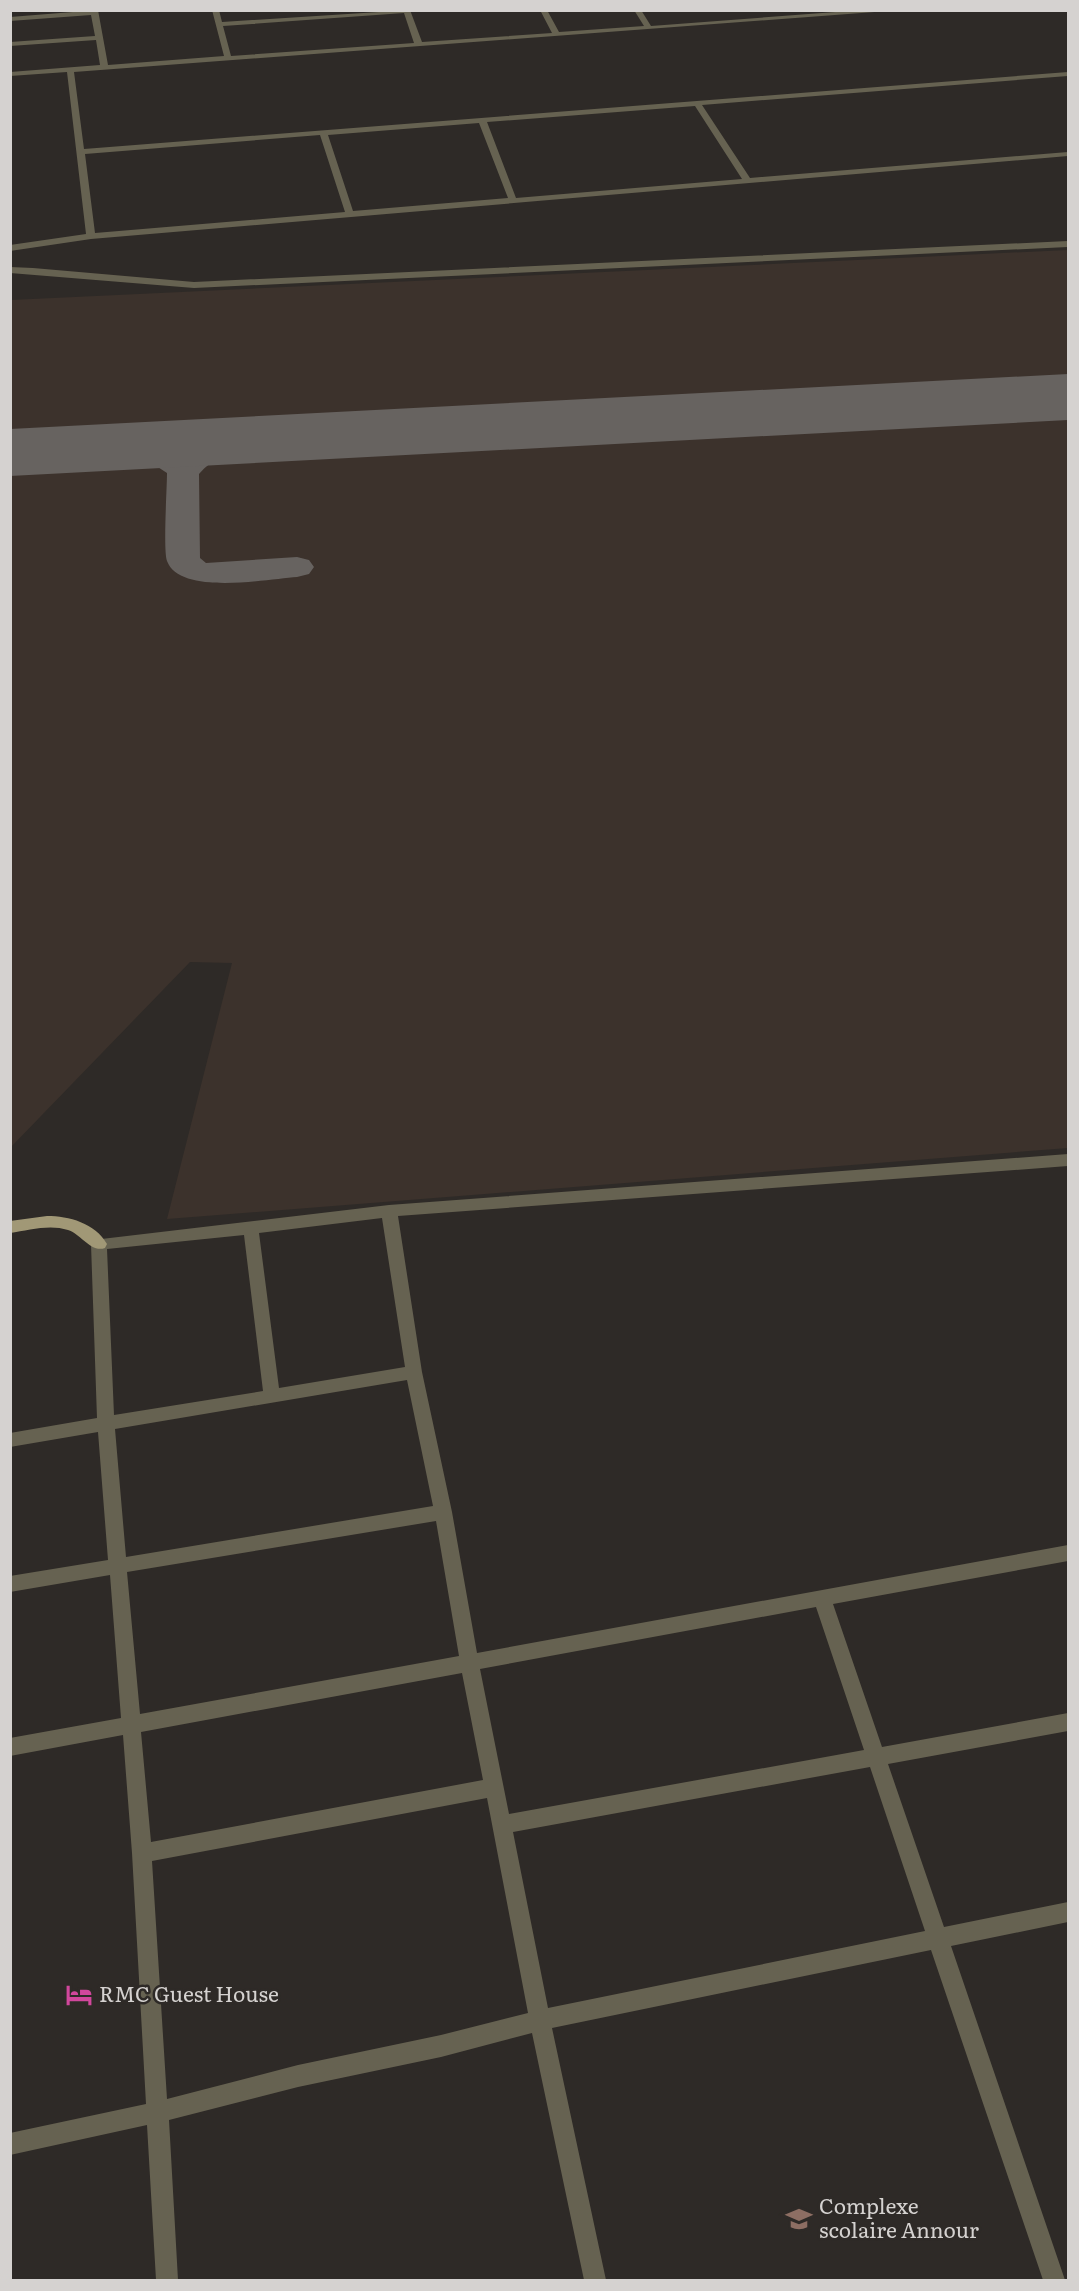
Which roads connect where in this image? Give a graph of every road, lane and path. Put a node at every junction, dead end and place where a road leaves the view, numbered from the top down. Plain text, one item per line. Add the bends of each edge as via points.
1 (215, 10) edge
2 (543, 10) edge
3 (637, 10) edge
4 (898, 10) edge
5 (406, 11) edge
6 (881, 11) edge
7 (94, 12) edge
8 (311, 14) edge
9 (805, 14) edge
10 (10, 19) edge
11 (219, 24) junction
12 (649, 28) junction
13 (556, 35) junction
14 (99, 38) junction
15 (10, 44) edge
16 (419, 45) junction
17 (228, 59) junction
18 (104, 66) junction
19 (70, 69) junction
20 (10, 74) edge
21 (1068, 74) edge
22 (697, 103) junction
23 (482, 120) junction
24 (323, 133) junction
25 (80, 152) junction
26 (1068, 154) edge
27 (748, 181) junction
28 (513, 200) junction
29 (350, 214) junction
30 (91, 236) junction
31 (1068, 244) edge
32 (11, 248) edge
33 (10, 270) edge
34 (1068, 1160) edge
35 (389, 1211) junction
36 (10, 1227) edge
37 (251, 1228) junction
38 (99, 1244) junction
39 (414, 1372) junction
40 (272, 1395) junction
41 (106, 1424) junction
42 (10, 1440) edge
43 (444, 1512) junction
44 (1068, 1553) edge
45 (119, 1567) junction
46 (10, 1584) edge
47 (822, 1598) junction
48 (470, 1664) junction
49 (1068, 1722) edge
50 (129, 1725) junction
51 (10, 1747) edge
52 (876, 1757) junction
53 (494, 1787) junction
54 (501, 1825) junction
55 (142, 1853) junction
56 (1068, 1912) edge
57 (938, 1940) junction
58 (540, 2020) junction
59 (158, 2112) junction
60 (10, 2144) edge
61 (166, 2280) edge
62 (595, 2280) edge
63 (1054, 2280) edge

1 - 11 street
2 - 13 street
3 - 12 street
4 - 6 street
5 - 8 street
5 - 16 street
6 - 9 street
7 - 10 street
7 - 14 street
8 - 11 street
9 - 12 street
11 - 17 street
12 - 13 street
13 - 16 street
14 - 15 street
14 - 18 street
16 - 17 street
17 - 18 street
18 - 19 street
19 - 20 street
19 - 25 street
21 - 22 street
22 - 23 street
22 - 27 street
23 - 24 street
23 - 28 street
24 - 25 street
24 - 29 street
25 - 30 street
26 - 27 street
27 - 28 street
28 - 29 street
29 - 30 street
30 - 32 street
31 - 33 street via 194,285
34 - 35 street
35 - 37 street
35 - 39 street
36 - 38 main road via 52,1222 74,1224
37 - 38 street
37 - 40 street
38 - 41 street
39 - 40 street
39 - 43 street
40 - 41 street
41 - 42 street
41 - 45 street
43 - 45 street
43 - 48 street
44 - 47 street
45 - 46 street
45 - 50 street
47 - 48 street
47 - 52 street
48 - 50 street
48 - 53 street
49 - 52 street
50 - 51 street
50 - 55 street
52 - 54 street
52 - 57 street
53 - 54 street
53 - 55 street
54 - 58 street
55 - 59 street
56 - 57 street
57 - 58 street
57 - 63 street
58 - 59 street
58 - 62 street
59 - 60 street
59 - 61 street

